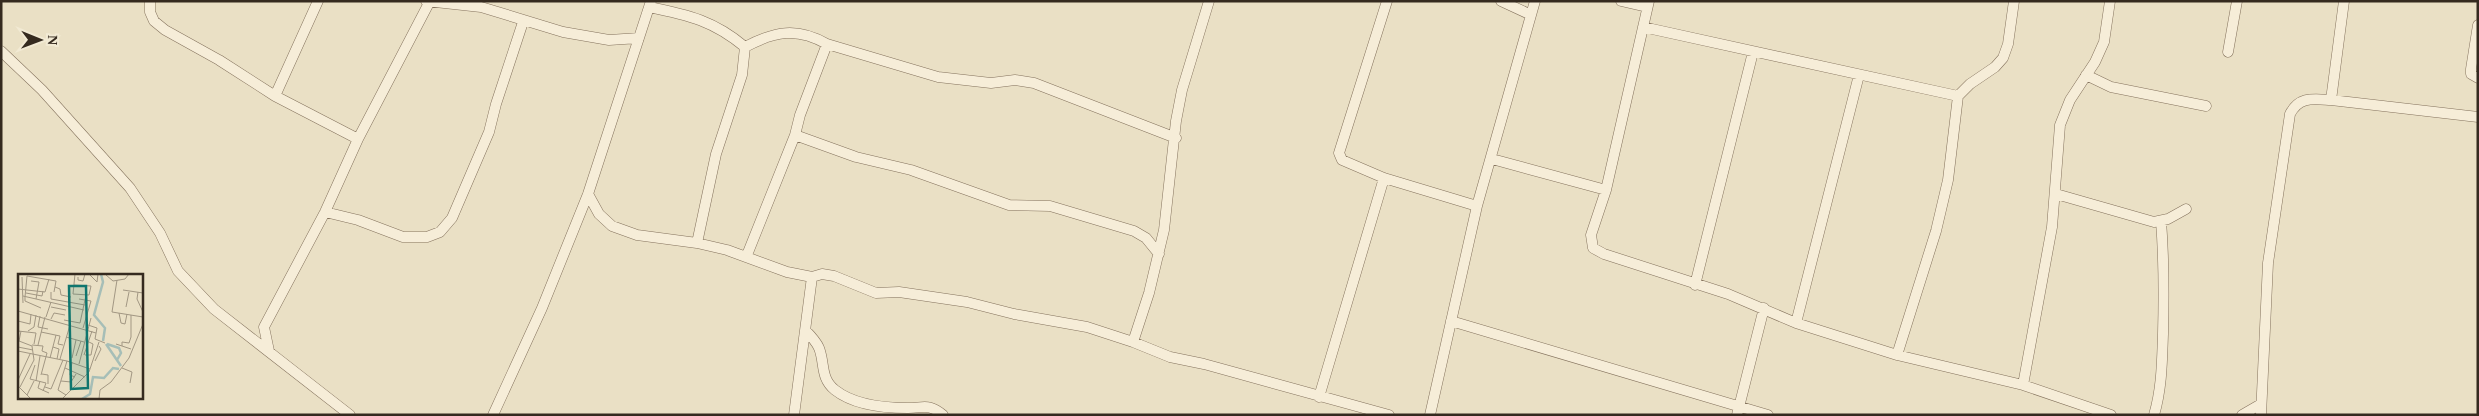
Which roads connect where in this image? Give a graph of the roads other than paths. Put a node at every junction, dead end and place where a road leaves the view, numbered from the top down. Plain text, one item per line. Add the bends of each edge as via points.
1 (150, 1) edge
2 (318, 1) edge
3 (1209, 1) edge
4 (1387, 1) edge
5 (1501, 1) edge
6 (1535, 1) edge
7 (1621, 1) edge
8 (2014, 1) edge
9 (2110, 1) edge
10 (2237, 1) edge
11 (2344, 1) edge
12 (429, 2) edge
13 (650, 4) edge
14 (1648, 4) edge
15 (1530, 14) junction
16 (523, 22) junction
17 (2478, 25) edge
18 (1643, 27) junction
19 (639, 38) junction
20 (827, 44) junction
21 (745, 48) junction
22 (1, 51) edge
23 (1753, 52) junction
24 (2228, 52) dead end
25 (1859, 75) junction
26 (2086, 75) junction
27 (2478, 78) edge
28 (275, 96) junction
29 (1958, 96) junction
30 (2331, 100) junction
31 (2206, 106) dead end
32 (2478, 117) edge
33 (795, 134) junction
34 (1176, 138) junction
35 (358, 140) junction
36 (1492, 159) junction
37 (1384, 178) junction
38 (1606, 190) junction
39 (588, 194) junction
40 (2056, 194) junction
41 (1478, 206) junction
42 (2186, 209) dead end
43 (325, 212) junction
44 (2161, 221) junction
45 (697, 243) junction
46 (1159, 254) junction
47 (747, 256) junction
48 (812, 277) junction
49 (1695, 285) junction
50 (1764, 308) junction
51 (1451, 321) junction
52 (1796, 323) junction
53 (264, 327) junction
54 (805, 330) junction
55 (245, 333) junction
56 (1133, 342) junction
57 (270, 351) junction
58 (1897, 355) junction
59 (2024, 384) junction
60 (1320, 397) junction
61 (1738, 410) edge
62 (2261, 410) edge
63 (350, 415) edge
64 (493, 415) edge
65 (794, 415) edge
66 (944, 415) edge
67 (1389, 415) edge
68 (1430, 415) edge
69 (1768, 415) edge
70 (2112, 415) edge
71 (2154, 415) edge
72 (2242, 415) edge

1 - 28 street via 154,21 165,30
2 - 28 street
3 - 34 street via 1182,90
4 - 37 street via 1339,153 1349,164
5 - 15 street
6 - 15 street
7 - 14 street
8 - 29 street via 2003,58
9 - 26 street via 2104,42
10 - 24 street
11 - 30 street
12 - 16 street via 481,7
12 - 35 street
13 - 19 street
13 - 21 street via 692,16 728,33
14 - 18 street
15 - 36 street
16 - 19 street via 609,40
16 - 43 street via 489,132 452,218 440,232 427,237 403,237
17 - 27 street via 2471,74
18 - 23 street
18 - 38 street
19 - 39 street
20 - 21 street via 812,36 780,33
20 - 33 street
20 - 34 street via 938,77 1034,83
21 - 45 street via 742,75 716,154
22 - 55 street via 42,90 130,188 160,234 178,271 214,309
23 - 25 street
23 - 49 street
25 - 29 street
25 - 52 street
26 - 31 street via 2111,87
26 - 40 street via 2070,100 2060,125
28 - 35 street
29 - 58 street via 1948,180
30 - 32 street
30 - 62 street via 2299,101 2290,114 2268,263
33 - 46 street via 856,157 911,170 1009,205 1050,206 1134,231 1146,238
33 - 47 street
34 - 46 street
35 - 43 street
36 - 38 street
36 - 41 street
37 - 41 street
37 - 60 street
38 - 49 street via 1591,235 1593,248
39 - 45 street via 599,214 612,226 637,235
39 - 64 street via 542,308
40 - 44 street via 2154,222
40 - 59 street
41 - 51 street
42 - 44 street
43 - 53 street
44 - 71 street via 2164,257 2162,358
45 - 47 street
46 - 56 street
47 - 48 street via 787,272
48 - 54 street
48 - 56 street via 822,274 834,276 876,293 899,292 967,302 1014,314 1087,326
49 - 50 street
50 - 52 street
50 - 61 street
51 - 61 street
51 - 68 street
52 - 58 street
53 - 55 street
53 - 57 street
54 - 65 street
54 - 66 street via 815,340 825,379 835,390 864,404 910,408 920,405 935,408
55 - 57 street
56 - 60 street via 1170,357
57 - 63 street
58 - 59 street
59 - 70 street
60 - 67 street
61 - 69 street
62 - 72 street

